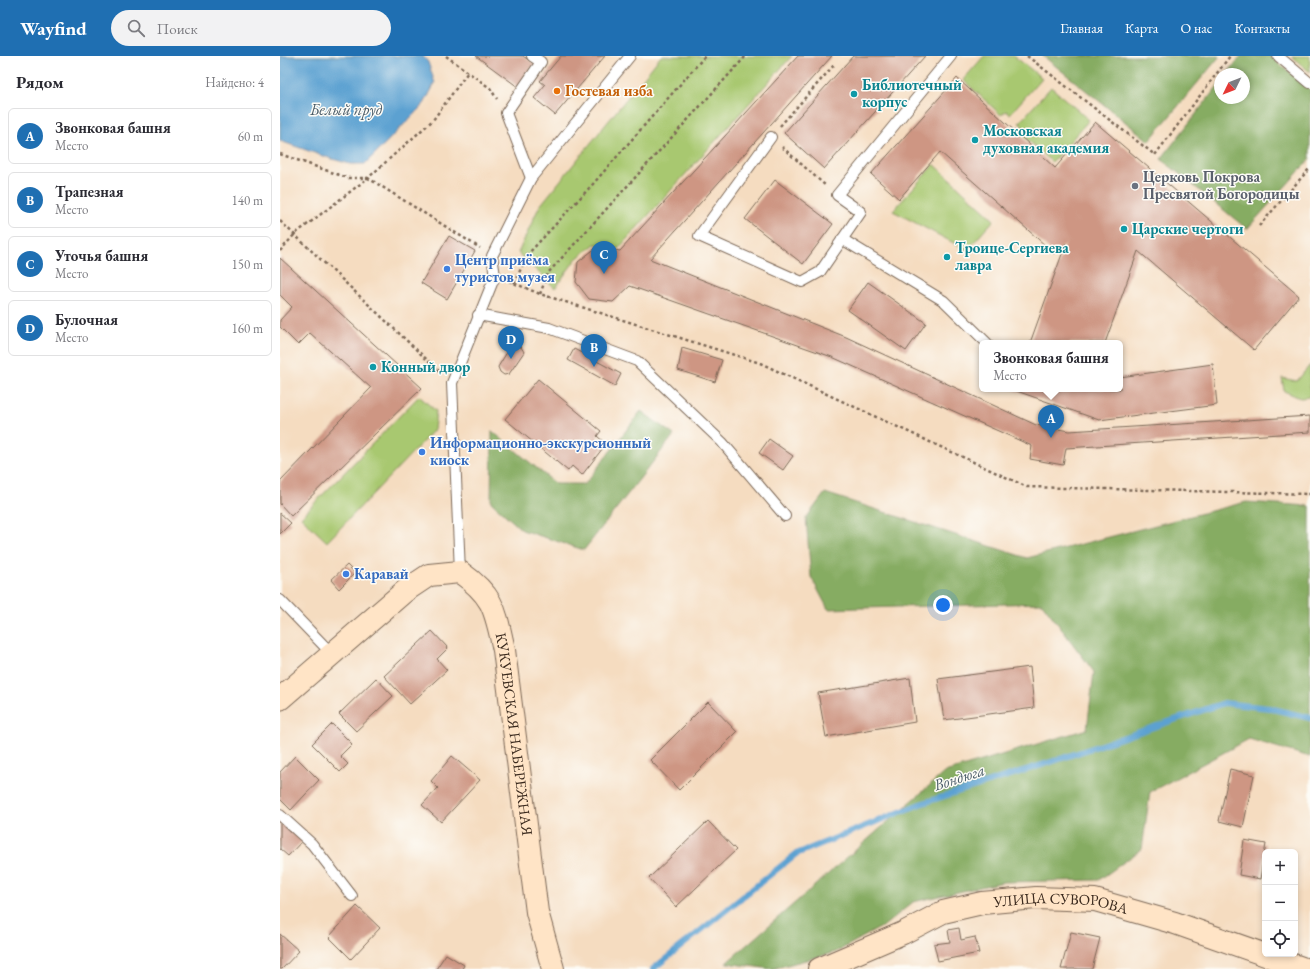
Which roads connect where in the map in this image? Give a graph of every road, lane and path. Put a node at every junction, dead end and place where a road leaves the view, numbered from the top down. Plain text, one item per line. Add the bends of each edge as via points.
1 (446, 56) edge
2 (532, 56) edge
3 (630, 56) edge
4 (706, 56) edge
5 (746, 56) edge
6 (951, 56) edge
7 (1027, 56) edge
8 (1230, 56) edge
9 (1278, 56) edge
10 (835, 64) dead end
11 (468, 72) junction
12 (1310, 83) edge
13 (506, 113) junction
14 (771, 137) junction
15 (280, 154) edge
16 (1310, 168) edge
17 (368, 178) junction
18 (531, 178) junction
19 (837, 195) junction
20 (280, 221) edge
21 (1259, 226) dead end
22 (295, 234) junction
23 (842, 239) junction
24 (280, 251) edge
25 (492, 256) junction
26 (495, 276) junction
27 (514, 283) junction
28 (540, 294) junction
29 (478, 315) junction
30 (984, 340) edge
31 (452, 384) junction
32 (1310, 494) edge
33 (785, 516) dead end
34 (460, 572) junction
35 (280, 600) edge
36 (332, 654) junction
37 (280, 699) edge
38 (280, 815) edge
39 (352, 896) dead end
40 (842, 964) edge
41 (1276, 965) edge
42 (553, 969) edge
43 (819, 969) edge
44 (1305, 969) edge

1 - 11 path
2 - 13 lane via 541,62
3 - 18 lane
4 - 27 path via 528,254
5 - 28 path via 548,273
6 - 19 lane
7 - 8 path via 1155,155
9 - 12 lane
10 - 14 path
11 - 13 path via 490,88
11 - 17 path via 433,120
13 - 18 lane
14 - 19 path
14 - 23 lane via 699,236 802,282 820,272
15 - 17 path via 348,178
16 - 21 path
17 - 22 path
17 - 25 path
18 - 25 lane
19 - 23 lane via 861,212
20 - 22 path
22 - 24 path
22 - 31 path
23 - 30 lane via 944,301
25 - 26 lane
26 - 27 path
26 - 29 lane
27 - 28 path
28 - 32 path via 760,363 1027,487
29 - 31 lane
29 - 33 lane via 548,328 637,361 722,442
31 - 34 lane
34 - 36 main road via 429,575 405,591
34 - 42 main road, КУКУЕВСКАЯ НАБЕРЕЖНАЯ via 476,583 495,609 504,650 537,912
35 - 36 lane
36 - 37 main road
38 - 39 lane via 312,844
40 - 41 main road, УЛИЦА СУВОРОВА via 943,912 982,903 1043,898 1095,900 1175,923
40 - 43 main road, УЛИЦА СУВОРОВА
41 - 44 main road, УЛИЦА СУВОРОВА

